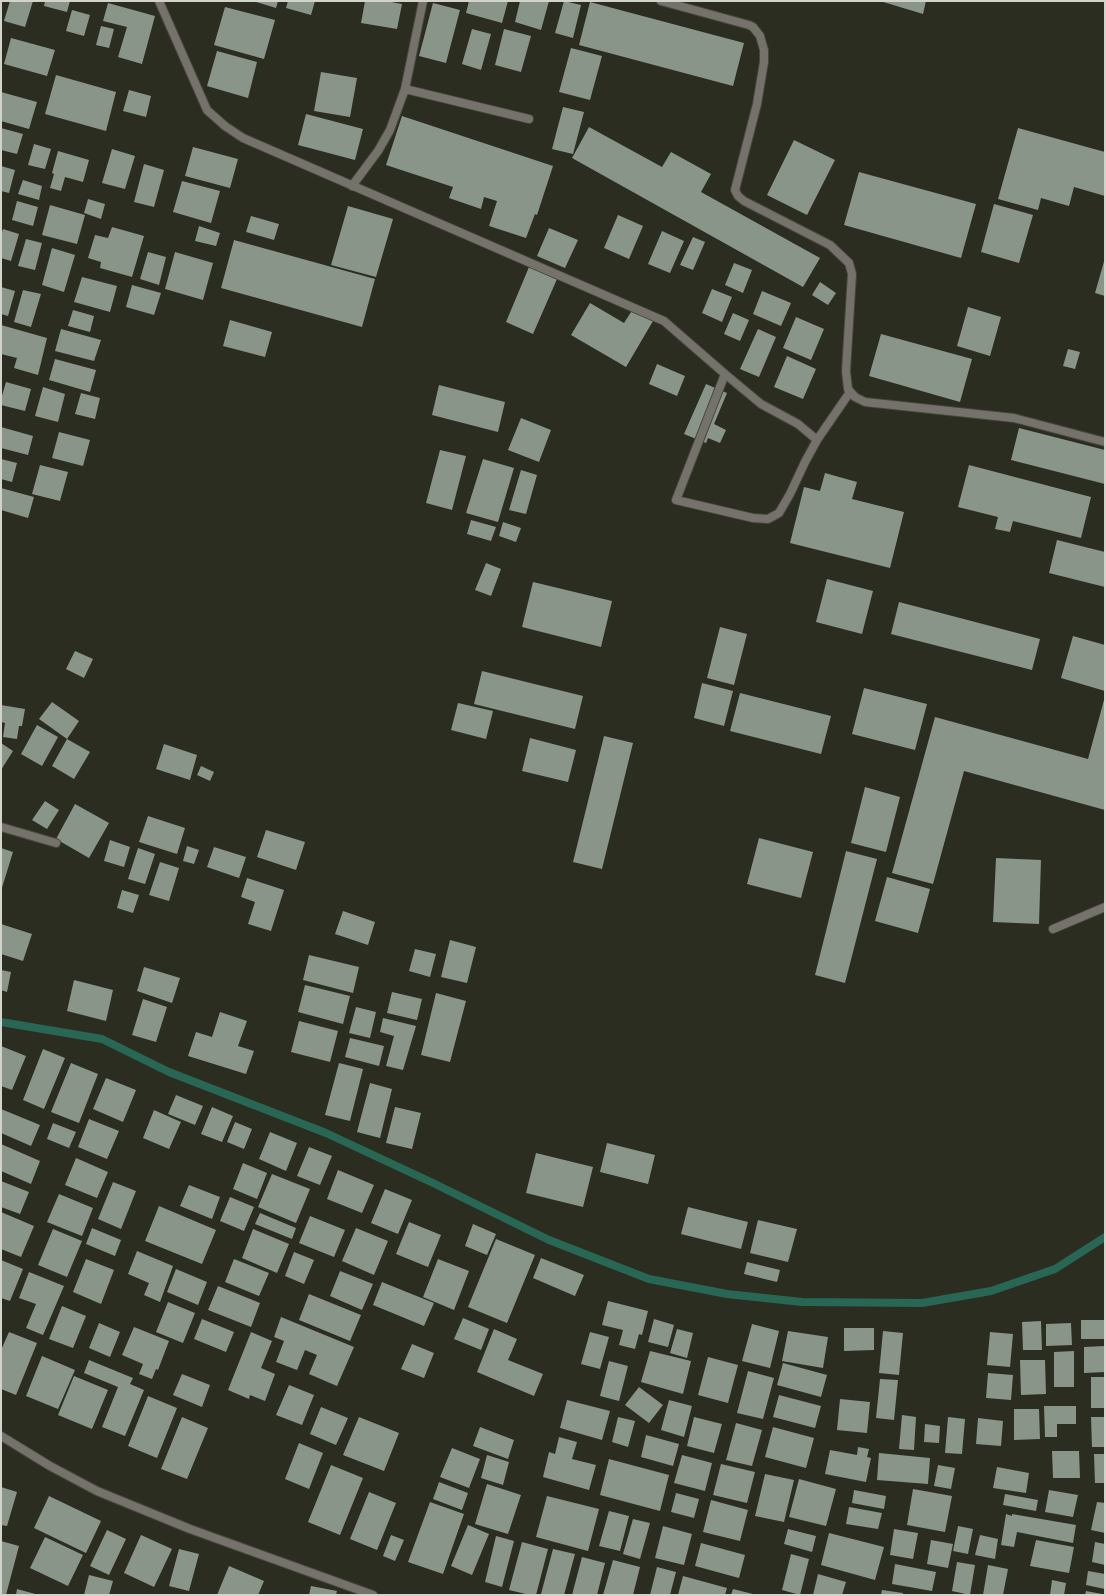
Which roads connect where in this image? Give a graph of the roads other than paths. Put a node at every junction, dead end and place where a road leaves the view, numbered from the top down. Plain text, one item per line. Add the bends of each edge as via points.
1 (159, 1) edge
2 (423, 1) edge
3 (661, 1) edge
4 (405, 89) junction
5 (529, 119) dead end
6 (352, 186) junction
7 (725, 374) junction
8 (850, 392) junction
9 (817, 440) junction
10 (1105, 442) edge
11 (1, 826) edge
12 (56, 843) dead end
13 (1105, 907) edge
14 (1053, 929) dead end
15 (1, 1436) edge
16 (373, 1595) edge

1 - 6 street via 207,110 243,138
2 - 4 street
3 - 8 street via 750,25 760,36 764,62 757,104 735,190 740,199 830,246 849,263 852,274 846,371
4 - 5 street
4 - 6 street via 384,142
6 - 7 street via 664,321
7 - 9 street via 761,404 798,424
7 - 9 street via 676,500 768,520 779,513
8 - 9 street
8 - 10 street via 865,402 1014,418
11 - 12 street
13 - 14 street
15 - 16 street via 97,1491 190,1529

